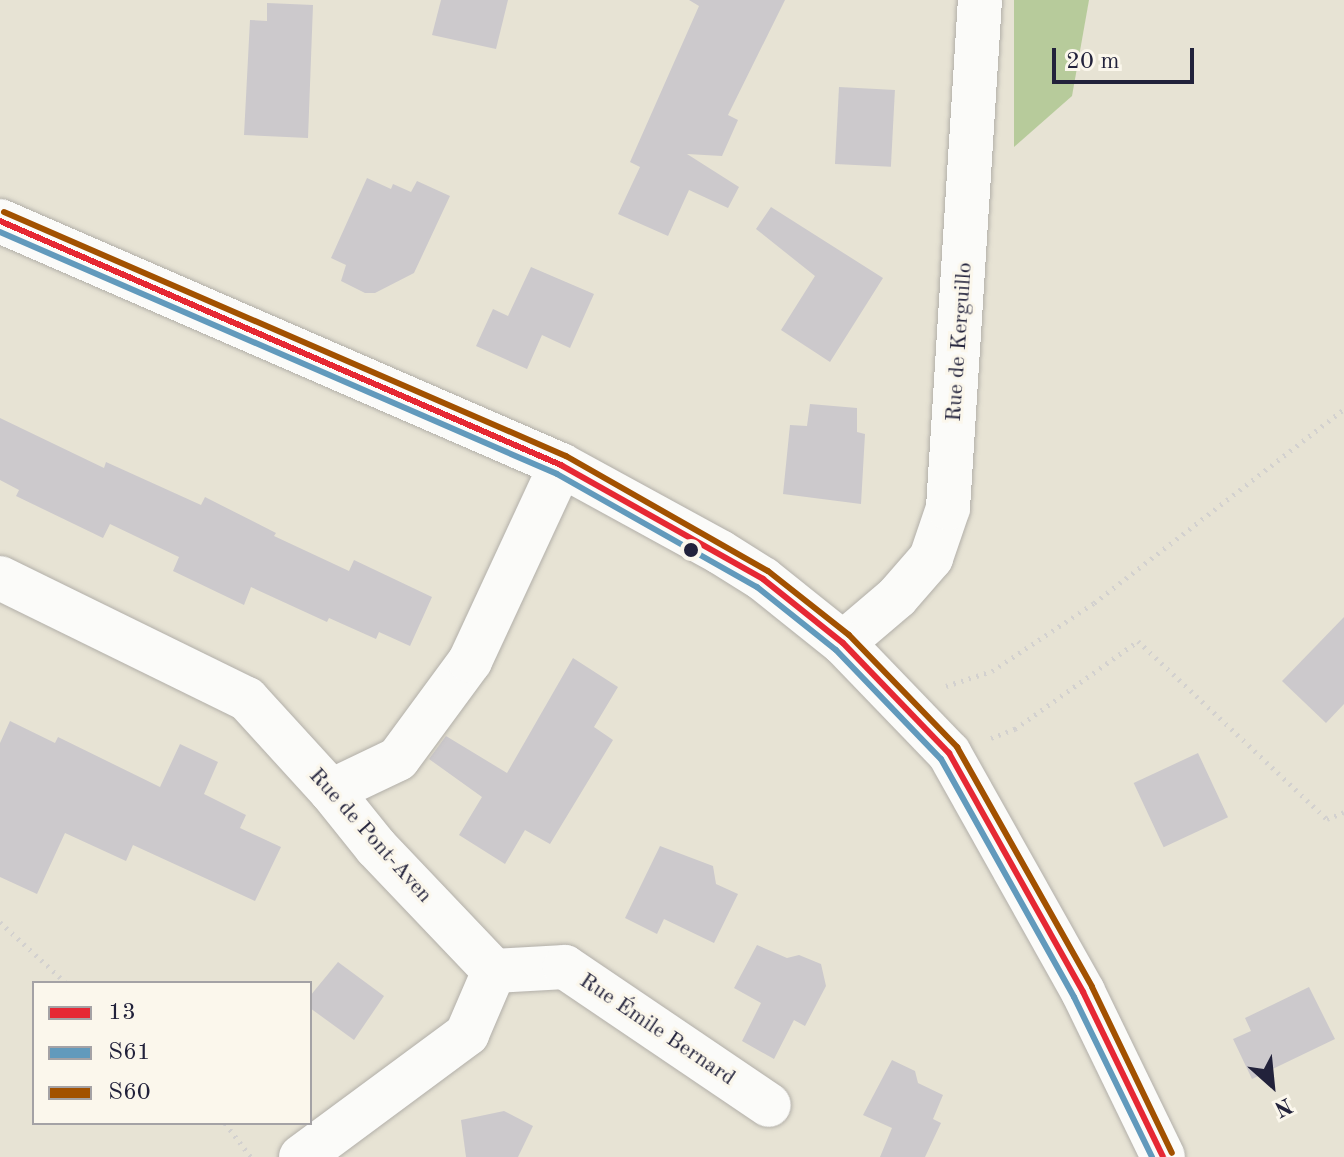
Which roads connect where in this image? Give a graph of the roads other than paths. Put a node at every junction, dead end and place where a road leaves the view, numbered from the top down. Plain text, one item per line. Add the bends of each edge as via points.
1 (980, 0) edge
2 (0, 221) edge
3 (561, 465) junction
4 (0, 578) edge
5 (843, 643) junction
6 (331, 791) junction
7 (494, 971) junction
8 (769, 1105) dead end
9 (323, 1151) edge
10 (1163, 1157) edge

1 - 5 street, Rue de Kerguillo via 948,508 931,558 897,597
2 - 3 street
3 - 5 street via 763,579
3 - 6 street via 470,661 398,759
4 - 6 street, Rue de Pont-Aven via 247,699
5 - 10 street via 949,753 1083,992
6 - 7 street, Rue de Pont-Aven via 376,847
7 - 8 street, Rue Émile Bernard via 565,967
7 - 9 street via 467,1034

